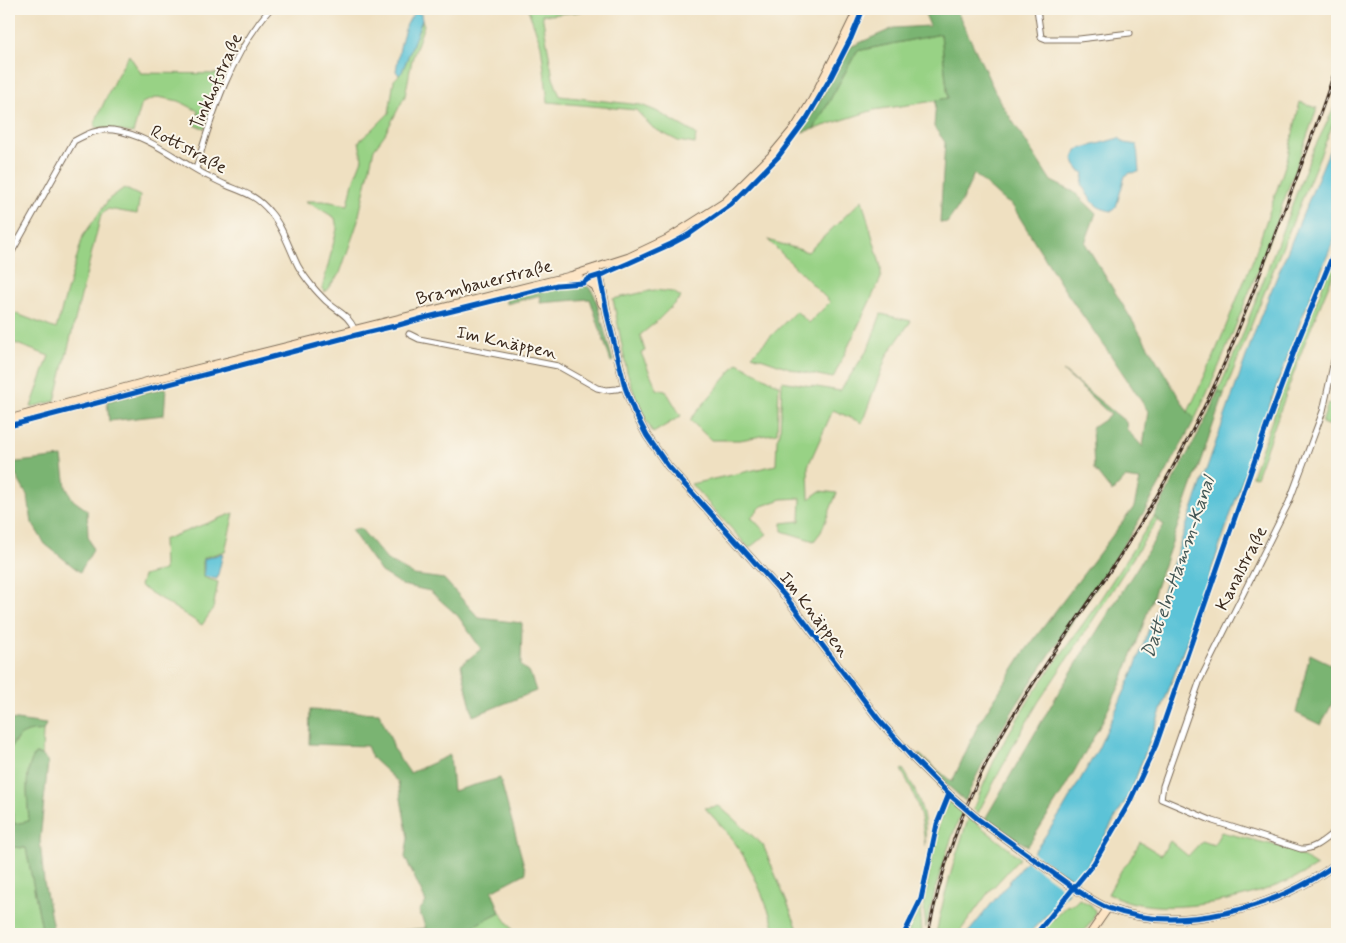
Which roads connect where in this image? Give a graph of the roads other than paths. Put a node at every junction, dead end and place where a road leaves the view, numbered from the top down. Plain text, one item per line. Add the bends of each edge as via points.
1 (270, 9) edge
2 (858, 9) edge
3 (1037, 9) edge
4 (1130, 33) dead end
5 (196, 170) junction
6 (9, 257) edge
7 (594, 269) junction
8 (570, 276) junction
9 (595, 286) junction
10 (608, 318) junction
11 (355, 330) junction
12 (409, 334) dead end
13 (1337, 347) edge
14 (625, 387) junction
15 (9, 419) edge
16 (1337, 830) edge
17 (1337, 863) edge
18 (1108, 908) junction
19 (1090, 934) edge

1 - 5 street, Tinkhofstraße via 259,21 234,66 210,121
2 - 7 street, Brambauerstraße via 812,100 772,156 725,202 667,239
3 - 4 street via 1041,37 1046,39
5 - 6 street, Rottstraße via 144,139 113,130 92,132 74,141
5 - 11 street, Rottstraße via 259,200 272,214 299,268 313,287 345,314
7 - 8 street, Brambauerstraße
7 - 9 street via 592,278
7 - 10 street, Im Knäppen via 600,276
8 - 9 street
8 - 11 street, Brambauerstraße
9 - 10 street
10 - 14 street, Im Knäppen
11 - 15 street, Brambauerstraße
12 - 14 street, Im Knäppen via 419,339 558,366 596,388 612,390
13 - 16 street, Kanalstraße via 1323,411 1289,502 1200,680 1161,799 1213,821 1301,849 1313,847
14 - 18 street, Im Knäppen, bridge via 634,411 668,466 786,596 879,720 912,758 978,819 1078,891
17 - 18 street, Im Knäppen via 1282,895 1221,914 1157,918
18 - 19 street

